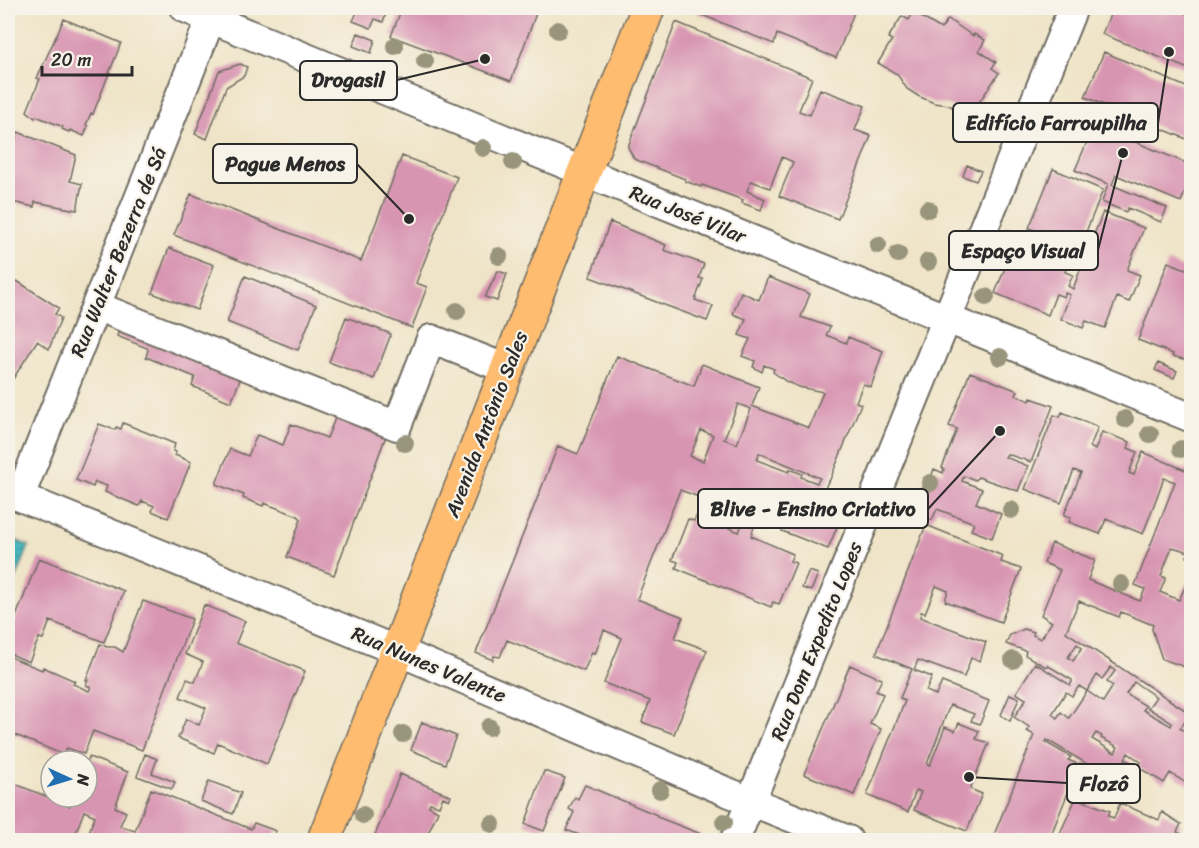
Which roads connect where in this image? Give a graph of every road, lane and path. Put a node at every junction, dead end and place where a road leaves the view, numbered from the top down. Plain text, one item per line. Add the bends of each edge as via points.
1 (185, 8) edge
2 (648, 8) edge
3 (1073, 8) edge
4 (213, 13) edge
5 (583, 172) junction
6 (96, 306) junction
7 (948, 319) junction
8 (507, 369) junction
9 (1191, 418) edge
10 (14, 494) edge
11 (398, 651) junction
12 (751, 802) junction
13 (324, 840) edge
14 (735, 840) edge
15 (848, 840) edge

1 - 4 street, Rua José Vilar
2 - 5 main road, Avenida Antônio Sales
3 - 7 street, Rua Dom Expedito Lopes
4 - 5 street, Rua José Vilar
4 - 6 street, Rua Walter Bezerra de Sá
5 - 7 street, Rua José Vilar
5 - 8 main road, Avenida Antônio Sales
6 - 8 street via 397,426 431,339
6 - 10 street, Rua Walter Bezerra de Sá
7 - 9 street, Rua José Vilar
7 - 12 street, Rua Dom Expedito Lopes
8 - 11 main road, Avenida Antônio Sales
10 - 11 street, Rua Nunes Valente
11 - 12 street, Rua Nunes Valente
11 - 13 main road, Avenida Antônio Sales
12 - 14 street, Rua Dom Expedito Lopes
12 - 15 street, Rua Nunes Valente

